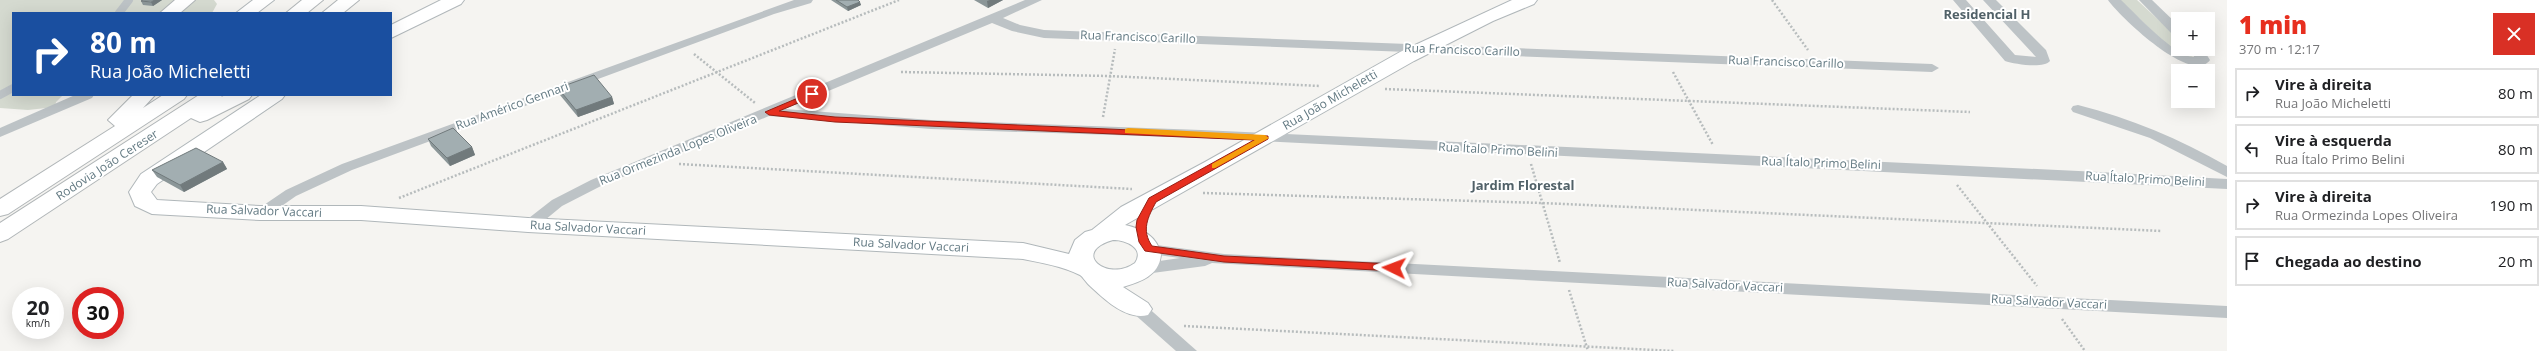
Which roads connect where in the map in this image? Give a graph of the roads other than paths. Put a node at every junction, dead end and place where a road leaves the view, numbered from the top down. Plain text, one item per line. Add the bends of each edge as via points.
1 (129, 0) edge
2 (186, 0) edge
3 (265, 0) edge
4 (314, 0) edge
5 (350, 0) edge
6 (455, 0) edge
7 (790, 0) edge
8 (807, 0) edge
9 (1506, 0) edge
10 (1528, 0) edge
11 (1959, 0) edge
12 (1989, 0) edge
13 (2114, 0) edge
14 (2145, 0) edge
15 (1037, 1) edge
16 (770, 11) junction
17 (120, 12) edge
18 (170, 12) edge
19 (247, 12) edge
20 (296, 12) edge
21 (332, 12) edge
22 (1490, 15) junction
23 (994, 19) junction
24 (2171, 25) edge
25 (392, 32) edge
26 (1424, 49) junction
27 (2171, 52) edge
28 (2176, 56) edge
29 (2200, 56) edge
30 (1932, 68) dead end
31 (12, 89) edge
32 (0, 95) edge
33 (85, 96) edge
34 (144, 96) edge
35 (175, 96) edge
36 (211, 96) edge
37 (240, 96) edge
38 (274, 96) edge
39 (2078, 109) dead end
40 (769, 112) junction
41 (0, 133) edge
42 (1265, 138) junction
43 (67, 166) junction
44 (2227, 172) edge
45 (2227, 184) edge
46 (70, 189) junction
47 (1145, 195) junction
48 (0, 209) edge
49 (260, 213) junction
50 (528, 225) junction
51 (0, 234) edge
52 (1094, 237) junction
53 (1023, 251) junction
54 (1144, 258) junction
55 (1088, 271) junction
56 (2227, 312) edge
57 (1147, 316) junction
58 (1188, 351) edge

1 - 17 lane
2 - 18 main road
3 - 19 main road
4 - 20 main road
5 - 21 main road
6 - 25 main road
7 - 16 street, Rua Américo Gennari
8 - 16 street, Rua Américo Gennari
9 - 22 main road, Rua João Micheletti
10 - 22 main road, Rua João Micheletti
11 - 12 street via 2010,58 2043,62 2041,53
13 - 27 street
14 - 24 street
15 - 23 street, Rua Ormezinda Lopes Oliveira
16 - 49 street, Rua Américo Gennari via 346,167 291,193
22 - 26 main road, Rua João Micheletti
23 - 26 street, Rua Francisco Carillo via 1016,28 1044,34
23 - 40 street, Rua Ormezinda Lopes Oliveira
26 - 30 street, Rua Francisco Carillo
26 - 42 main road, Rua João Micheletti via 1350,88
28 - 29 street via 2181,59 2203,60
31 - 32 lane
33 - 41 street
34 - 43 main road
35 - 43 main road, Rodovia João Cereser
36 - 46 main road, Rodovia João Cereser
37 - 46 main road
38 - 49 main road, Rua Salvador Vaccari via 149,179 140,192 143,201 152,207
39 - 44 street via 2144,131 2202,157
40 - 42 street, Rua Ítalo Primo Belini via 835,120 1100,129
40 - 50 street, Rua Ormezinda Lopes Oliveira via 596,183 564,200
42 - 45 street, Rua Ítalo Primo Belini via 1943,168
42 - 47 main road, Rua João Micheletti
43 - 48 main road, Rodovia João Cereser
46 - 51 main road, Rodovia João Cereser
47 - 52 main road, Rua João Micheletti
47 - 54 main road via 1141,220
49 - 50 main road, Rua Salvador Vaccari via 361,213
50 - 53 main road, Rua Salvador Vaccari
52 - 53 main road, Rua Salvador Vaccari
52 - 54 main road, Rua Salvador Vaccari via 1125,233
52 - 55 main road via 1079,254
53 - 55 main road, Rua Salvador Vaccari via 1057,258
54 - 55 main road via 1115,279
54 - 56 street, Rua Salvador Vaccari via 1224,259
54 - 57 main road via 1136,283
55 - 57 main road
57 - 58 street

